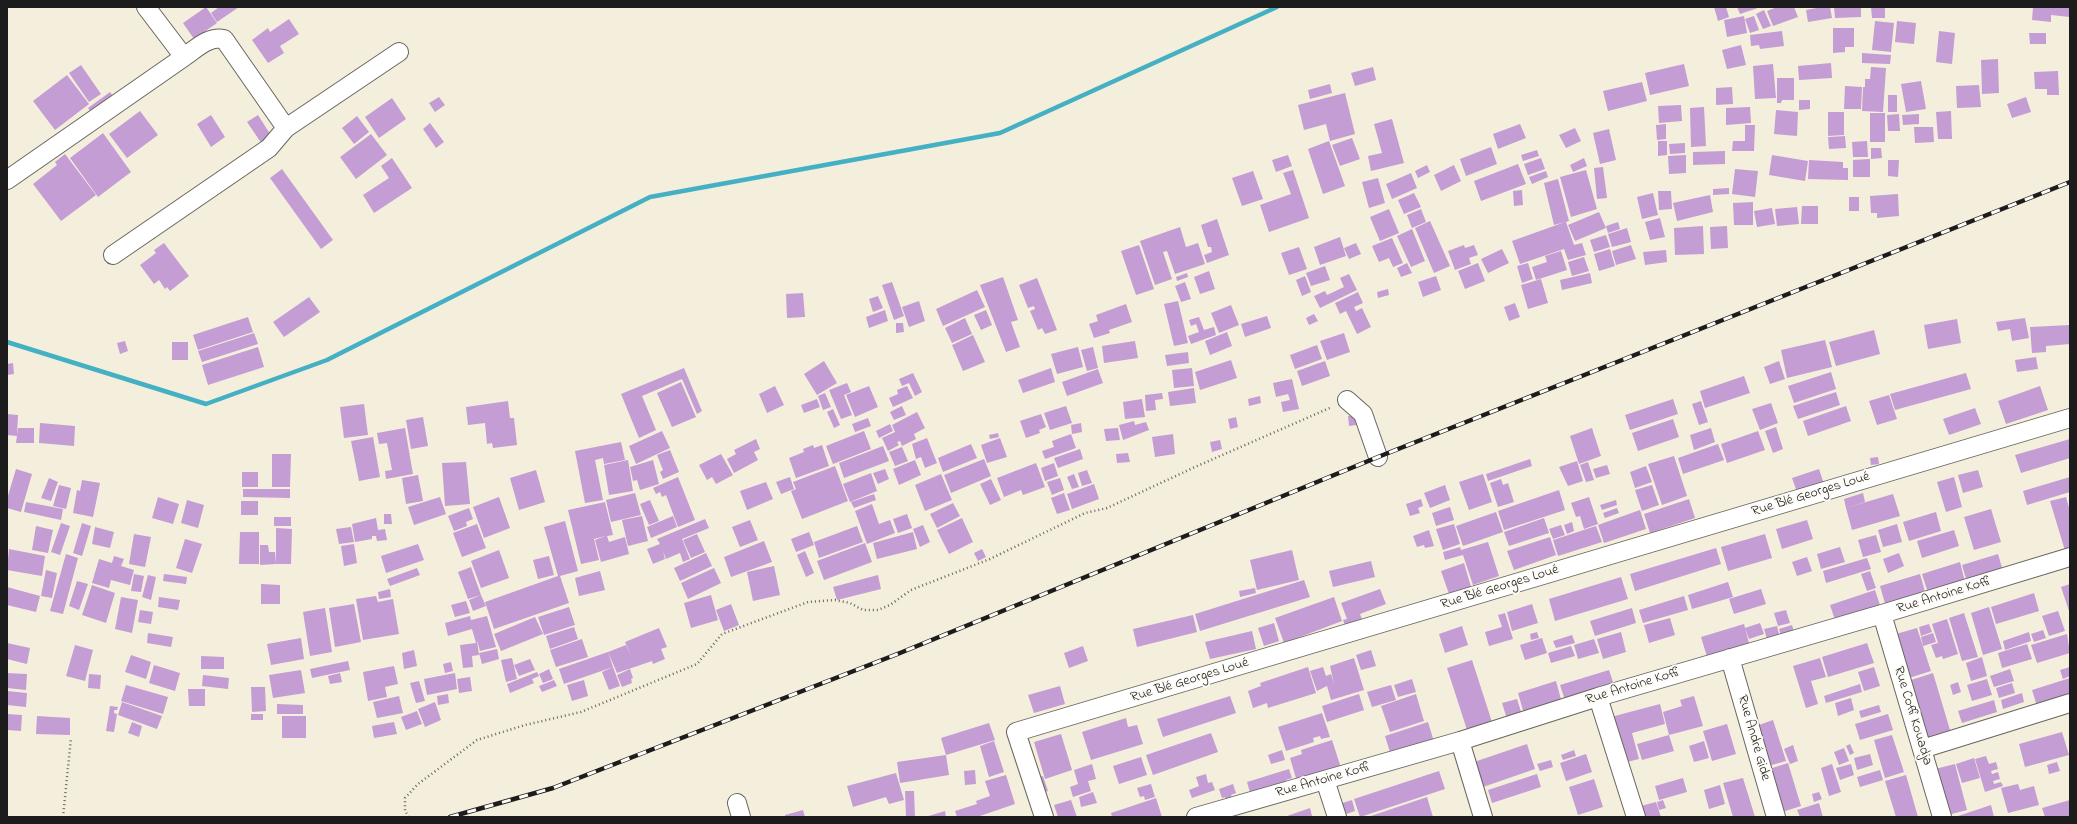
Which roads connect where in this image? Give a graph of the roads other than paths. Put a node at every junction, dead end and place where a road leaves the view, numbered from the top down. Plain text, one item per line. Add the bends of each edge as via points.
1 (146, 7) edge
2 (398, 52) dead end
3 (184, 57) junction
4 (286, 128) junction
5 (7, 180) edge
6 (113, 255) dead end
7 (1348, 400) road end
8 (2070, 418) edge
9 (1378, 457) dead end
10 (2070, 557) edge
11 (1882, 614) junction
12 (1730, 658) junction
13 (1598, 696) junction
14 (2070, 702) edge
15 (1460, 741) junction
16 (1922, 749) junction
17 (1325, 780) junction
18 (1044, 817) edge
19 (1196, 817) edge
20 (1337, 817) edge
21 (1483, 817) edge
22 (1636, 817) edge
23 (1776, 817) edge
24 (1942, 817) edge

1 - 3 street
2 - 4 street
3 - 4 street via 208,40 216,37 224,39
3 - 5 street
4 - 6 street via 269,148
7 - 9 street via 1363,414
8 - 18 street, Rue Blé Georges Loué via 1016,732
10 - 11 street, Rue Antoine Koffi
11 - 12 street, Rue Antoine Koffi
11 - 16 street, Rue Coffi Kouadja
12 - 13 street, Rue Antoine Koffi
12 - 23 street, Rue André Gide
13 - 15 street, Rue Antoine Koffi
13 - 22 street
14 - 16 street
15 - 17 street, Rue Antoine Koffi
15 - 21 street
16 - 24 street, Rue Coffi Kouadja
17 - 19 street, Rue Antoine Koffi
17 - 20 street

